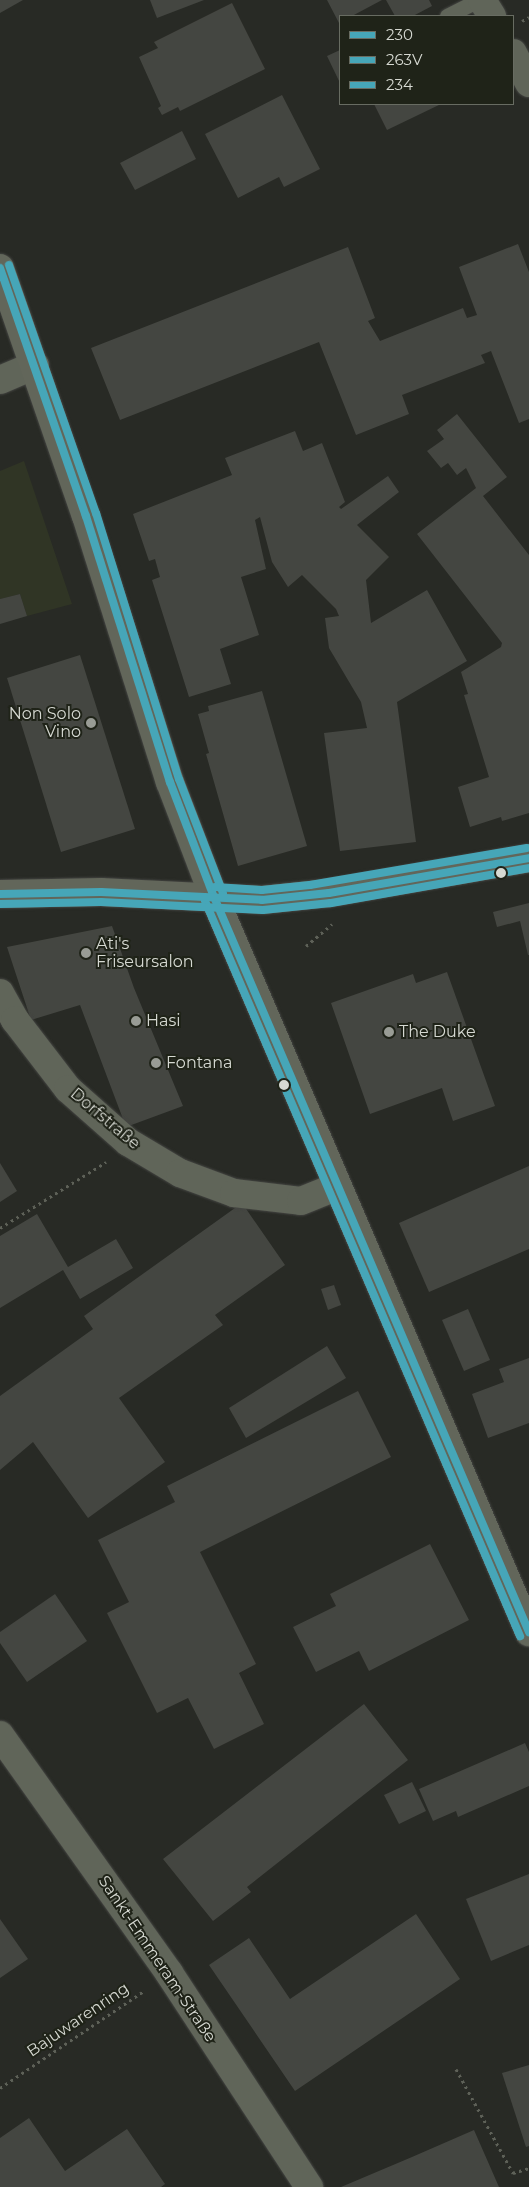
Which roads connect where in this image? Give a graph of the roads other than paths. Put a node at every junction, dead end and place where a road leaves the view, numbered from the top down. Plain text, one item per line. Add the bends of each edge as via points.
1 (480, 0) edge
2 (449, 15) edge
3 (491, 15) edge
4 (514, 55) edge
5 (529, 83) edge
6 (0, 268) edge
7 (35, 365) junction
8 (0, 380) edge
9 (529, 858) edge
10 (0, 894) edge
11 (214, 897) junction
12 (0, 993) edge
13 (336, 1187) junction
14 (529, 1632) edge
15 (0, 1735) edge
16 (309, 2187) edge

1 - 2 lane
1 - 3 street
4 - 5 street
6 - 7 main road
7 - 8 street
7 - 11 main road via 170,782
9 - 11 main road via 311,895 262,900
10 - 11 main road via 101,892
11 - 13 main road
12 - 13 street, Dorfstraße via 15,1020 68,1089 128,1142 180,1173 234,1193 300,1201
13 - 14 main road
15 - 16 street, Sankt-Emmeram-Straße via 169,1973

